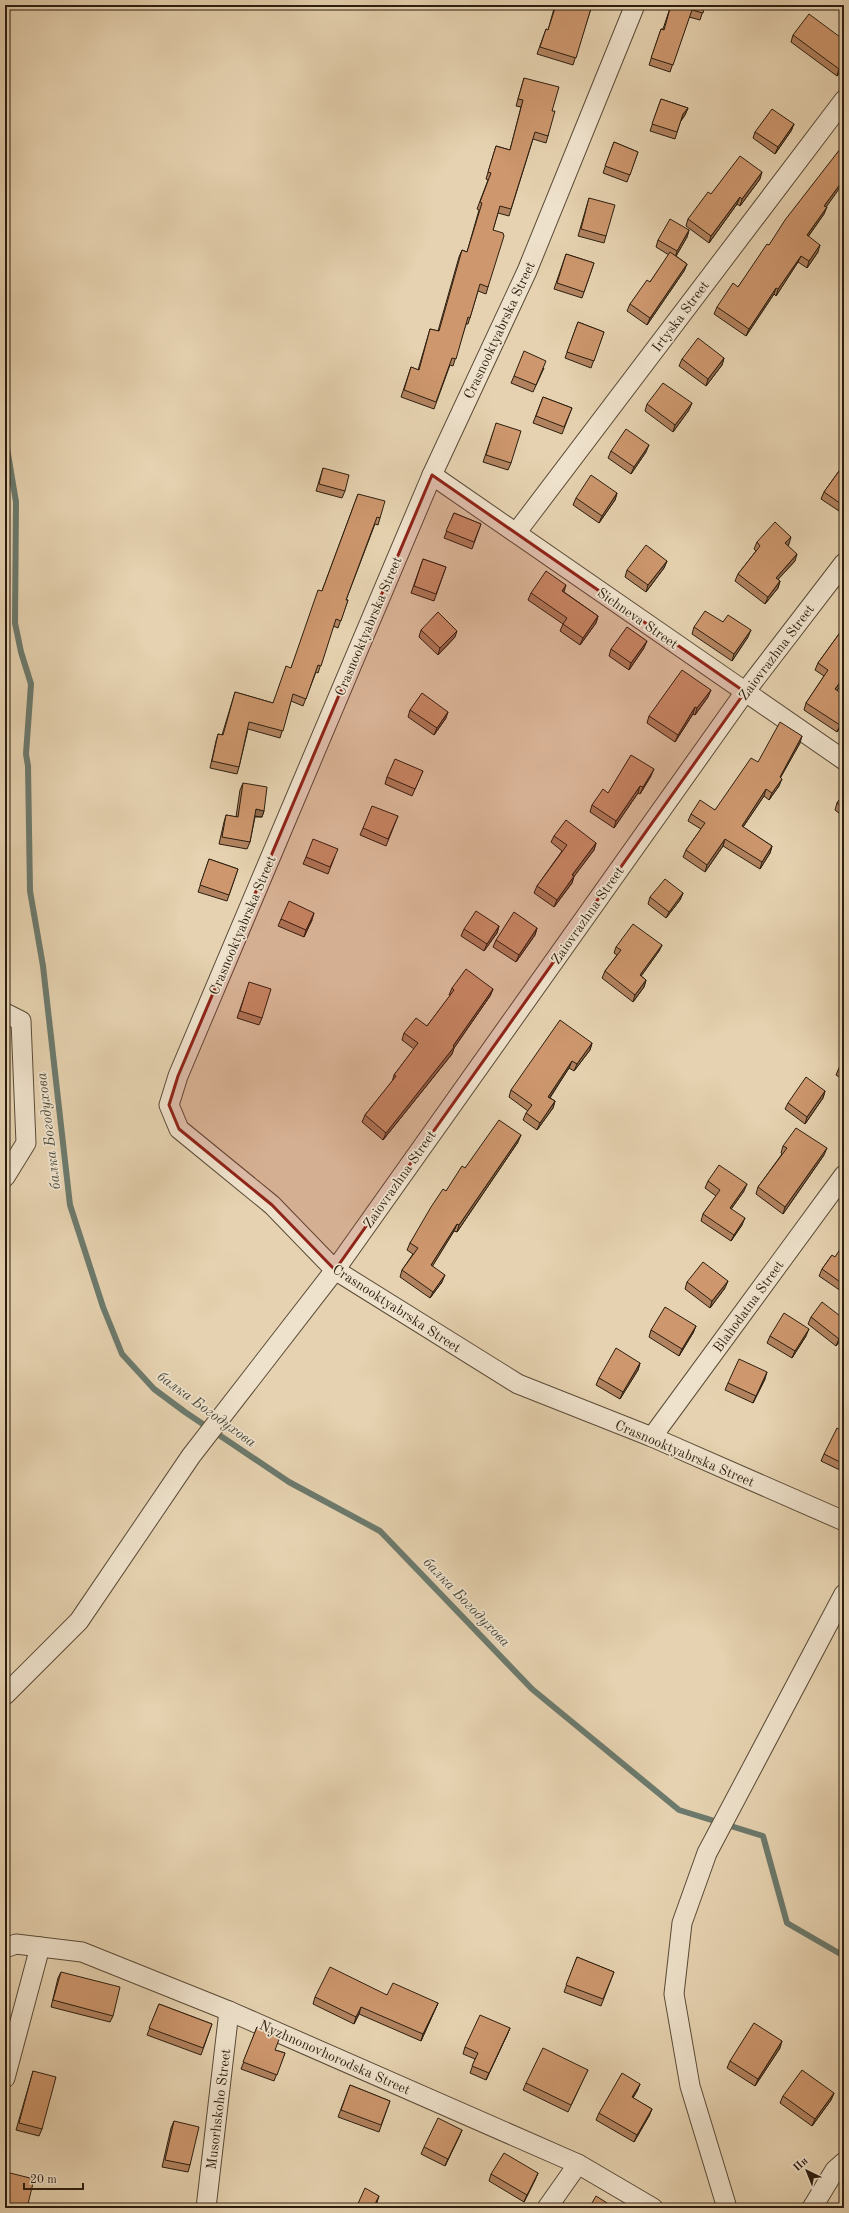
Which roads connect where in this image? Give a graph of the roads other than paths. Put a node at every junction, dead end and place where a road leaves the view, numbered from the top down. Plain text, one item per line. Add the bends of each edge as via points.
1 (635, 5) edge
2 (844, 100) edge
3 (432, 475) junction
4 (516, 533) junction
5 (844, 563) edge
6 (745, 692) junction
7 (844, 760) edge
8 (5, 1013) edge
9 (844, 1175) edge
10 (5, 1177) edge
11 (335, 1270) junction
12 (652, 1437) junction
13 (844, 1521) edge
14 (844, 1594) edge
15 (5, 1695) edge
16 (40, 1947) junction
17 (5, 1948) edge
18 (229, 2011) junction
19 (5, 2078) edge
20 (844, 2162) edge
21 (578, 2164) junction
22 (206, 2208) edge
23 (547, 2208) edge
24 (653, 2208) edge
25 (727, 2208) edge
26 (812, 2208) edge

1 - 3 street, Crasnooktyabrska Street via 527,271
2 - 4 street, Irtyska Street
3 - 4 street, Sichneva Street
3 - 11 street, Crasnooktyabrska Street via 178,1076 169,1106 179,1129 272,1205
4 - 6 street, Sichneva Street
5 - 6 street, Zaiovrazhna Street
6 - 7 street, Sichneva Street
6 - 11 street, Zaiovrazhna Street
8 - 10 street via 20,1021 26,1143
9 - 12 street, Blahodatna Street
11 - 12 street, Crasnooktyabrska Street via 518,1384
11 - 15 street, Zaiovrazhna Street via 191,1456 79,1621
12 - 13 street, Crasnooktyabrska Street
14 - 25 street via 707,1853 682,1923 674,1994 690,2086
16 - 17 street, Nyzhnonovhorodska Street via 16,1944
16 - 18 street, Nyzhnonovhorodska Street via 82,1952
16 - 19 street
18 - 21 street, Nyzhnonovhorodska Street
18 - 22 street, Musorhskoho Street
20 - 26 street via 835,2170
21 - 23 street
21 - 24 street, Nyzhnonovhorodska Street

